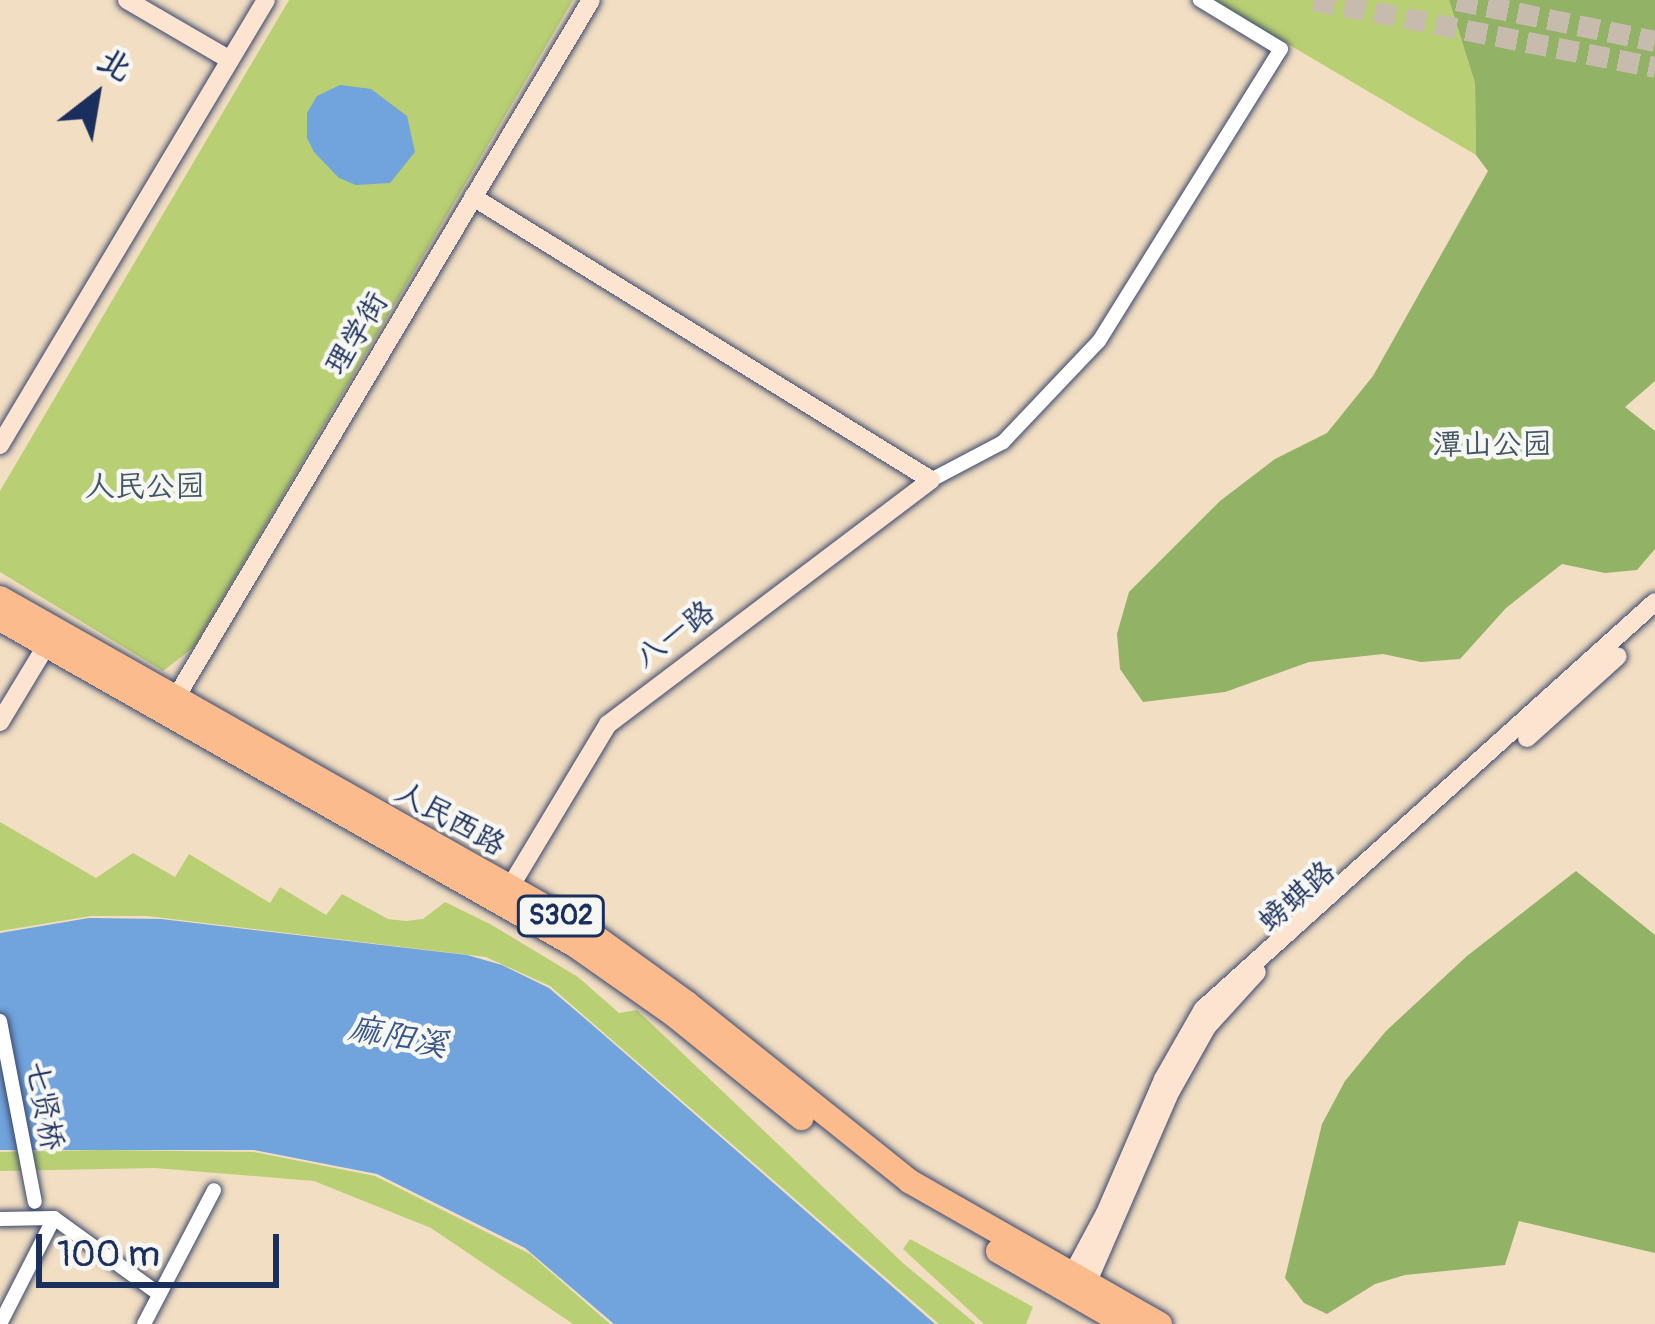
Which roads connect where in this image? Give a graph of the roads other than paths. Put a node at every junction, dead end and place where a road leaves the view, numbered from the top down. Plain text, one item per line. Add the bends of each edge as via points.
1 (127, 0) edge
2 (266, 0) edge
3 (591, 0) edge
4 (1200, 0) edge
5 (230, 60) junction
6 (473, 197) junction
7 (0, 446) edge
8 (931, 480) junction
9 (0, 598) edge
10 (1655, 602) edge
11 (0, 619) edge
12 (1655, 619) edge
13 (46, 646) junction
14 (175, 699) junction
15 (0, 722) edge
16 (510, 887) junction
17 (0, 1021) edge
18 (214, 1190) dead end
19 (35, 1202) dead end
20 (54, 1218) junction
21 (0, 1219) edge
22 (1076, 1286) junction
23 (159, 1294) junction
24 (0, 1324) edge
25 (144, 1324) edge
26 (1125, 1324) edge
27 (1160, 1324) edge

1 - 5 street
2 - 5 street
3 - 6 street, 理学街
4 - 8 street via 1280,49 1099,341 1003,442
5 - 7 street
6 - 8 street
6 - 14 street, 理学街
8 - 16 street, 八一路 via 608,724
9 - 14 highway, 人民西路 / S302
10 - 22 street via 1203,1009 1163,1079
11 - 13 highway, 人民西路 / S302
12 - 22 street, 螃蜞路 via 1224,1005 1171,1091
13 - 15 street
13 - 22 highway, 人民西路 / S302 via 576,946 859,1166
14 - 16 highway, 人民西路 / S302
16 - 22 highway, 人民西路 / S302 via 688,1003 909,1181
17 - 19 street, 七贤桥
18 - 23 street
20 - 21 street
20 - 23 street
20 - 24 street
22 - 26 highway, S302
22 - 27 highway, S302
23 - 25 street

